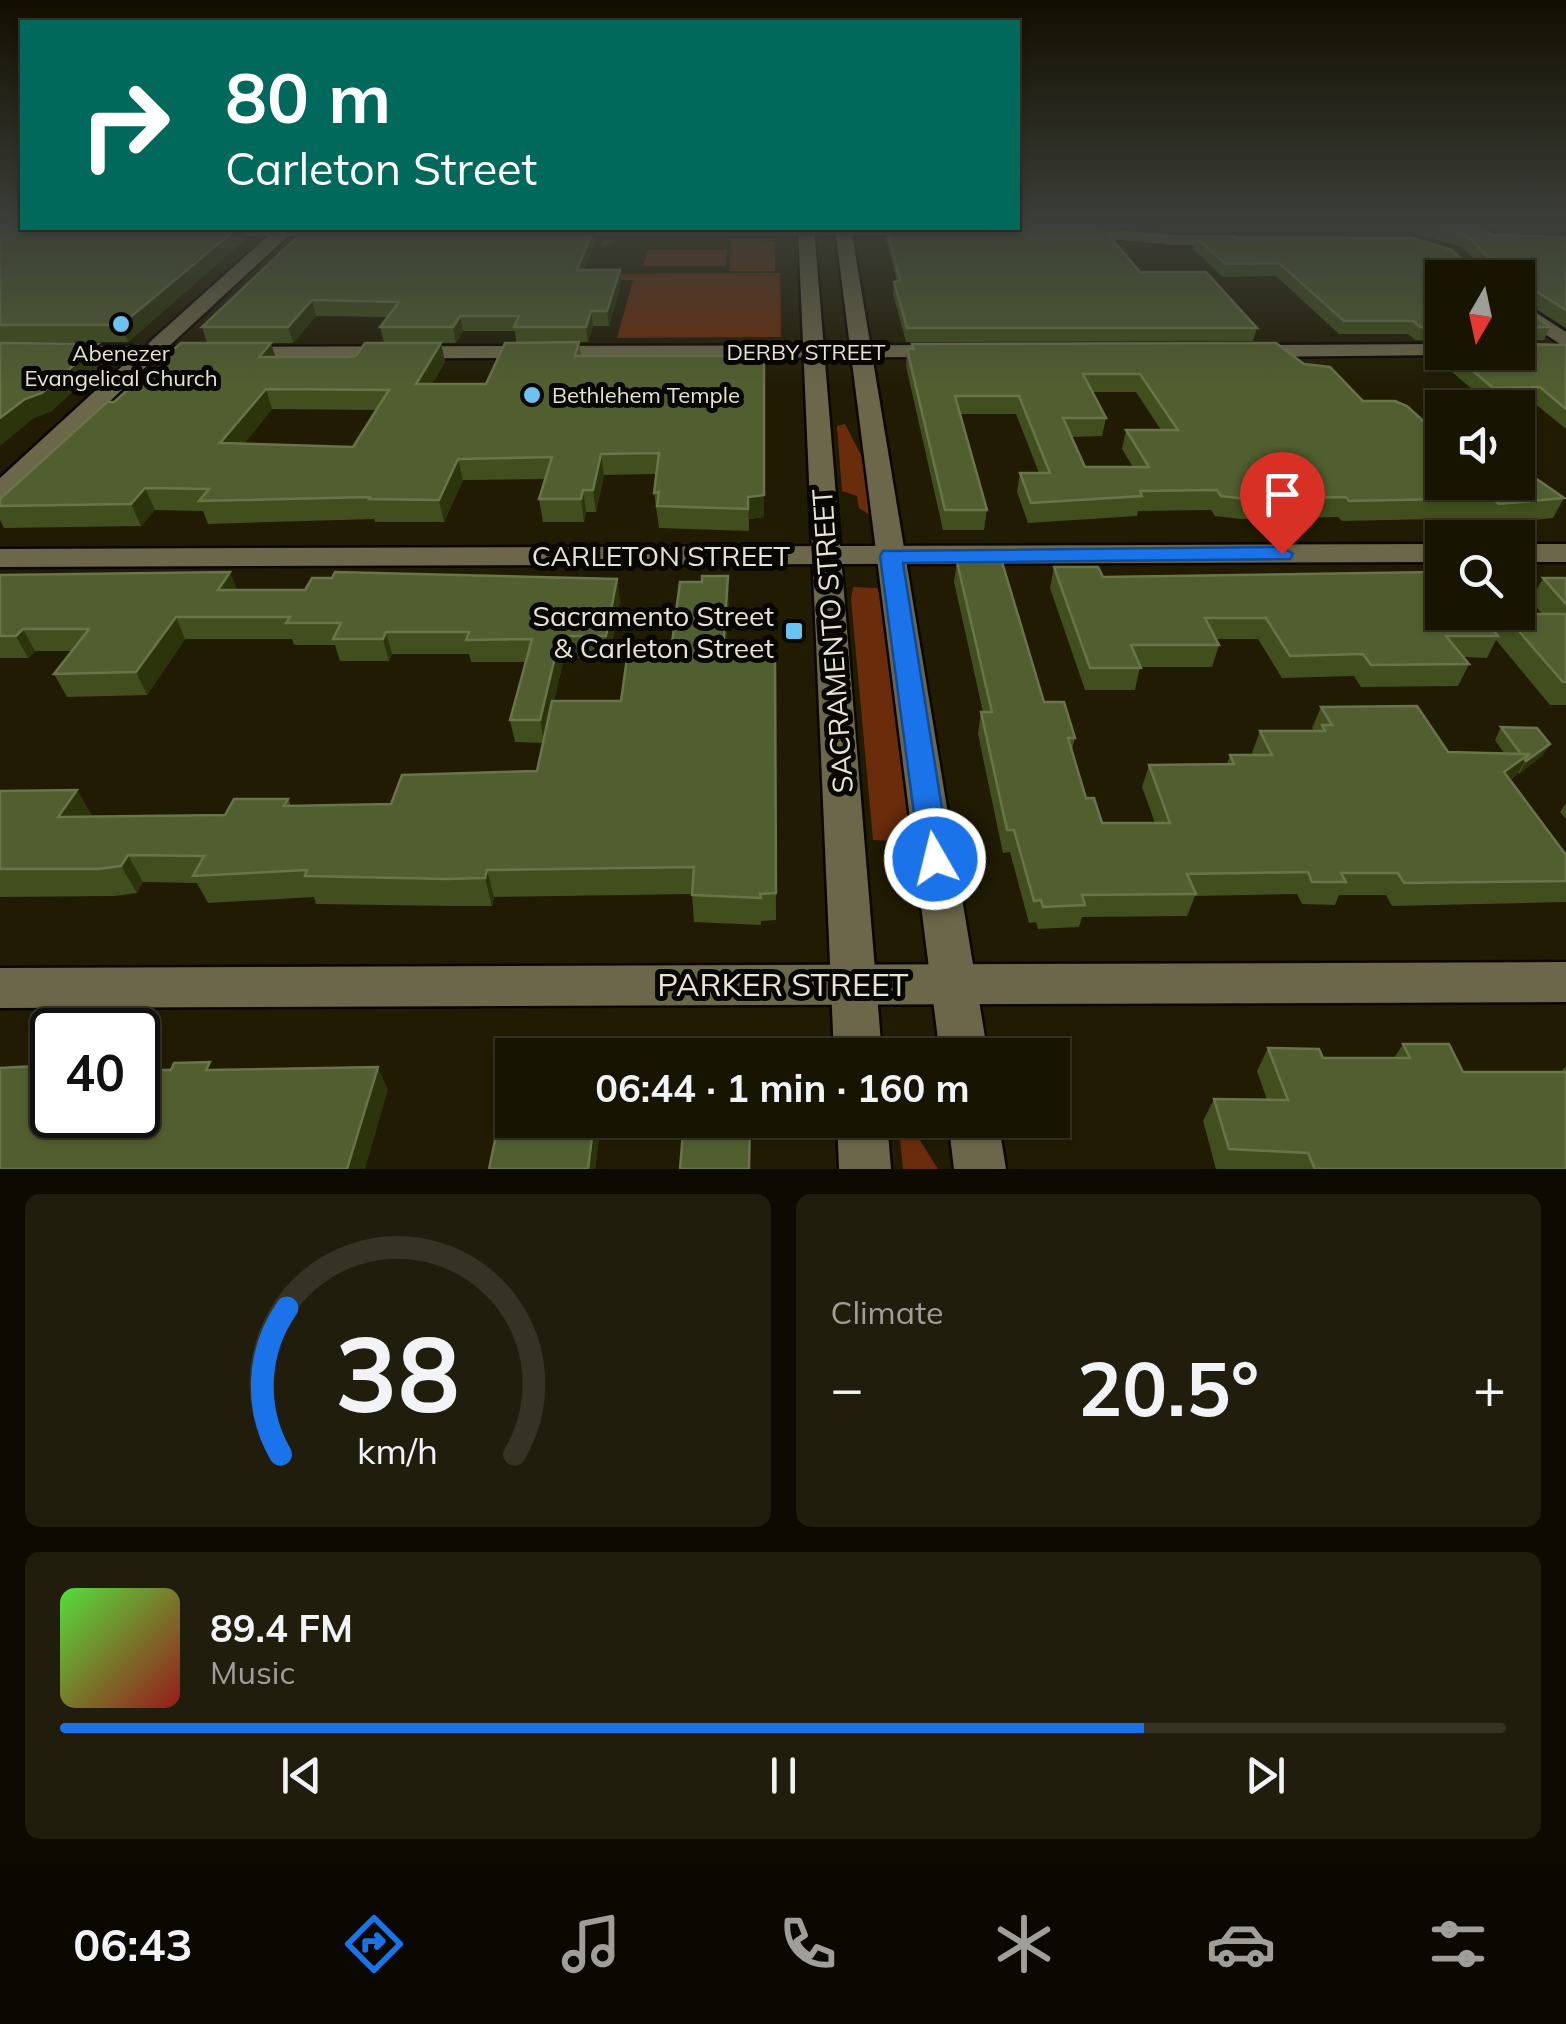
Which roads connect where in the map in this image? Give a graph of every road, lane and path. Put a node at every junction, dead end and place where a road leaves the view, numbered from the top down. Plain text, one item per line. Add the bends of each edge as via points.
1 (231, 279) edge
2 (809, 279) edge
3 (851, 279) edge
4 (1535, 321) edge
5 (1566, 346) edge
6 (1233, 350) edge
7 (1425, 350) edge
8 (1535, 350) edge
9 (976, 351) edge
10 (0, 352) edge
11 (151, 352) junction
12 (814, 352) junction
13 (861, 352) junction
14 (0, 492) edge
15 (1425, 553) edge
16 (1535, 553) edge
17 (1566, 553) edge
18 (827, 556) junction
19 (891, 556) junction
20 (0, 558) edge
21 (1566, 982) edge
22 (854, 983) junction
23 (954, 984) junction
24 (0, 988) edge
25 (857, 1038) edge
26 (962, 1038) edge
27 (863, 1138) edge
28 (976, 1138) edge
29 (865, 1169) edge
30 (980, 1169) edge

1 - 11 street
2 - 12 street, SACRAMENTO STREET
3 - 13 street
4 - 5 street
5 - 8 street
6 - 7 street
9 - 13 street, DERBY STREET
10 - 11 street, DERBY STREET
11 - 12 street, DERBY STREET
11 - 14 street
12 - 13 street, DERBY STREET
12 - 18 street, SACRAMENTO STREET
13 - 19 street
15 - 19 street, CARLETON STREET
16 - 17 street
18 - 19 street, CARLETON STREET
18 - 20 street, CARLETON STREET
18 - 22 street, SACRAMENTO STREET
19 - 23 street
21 - 23 street, PARKER STREET
22 - 23 street, PARKER STREET
22 - 24 street, PARKER STREET
22 - 25 street, SACRAMENTO STREET
23 - 26 street
27 - 29 street
28 - 30 street

